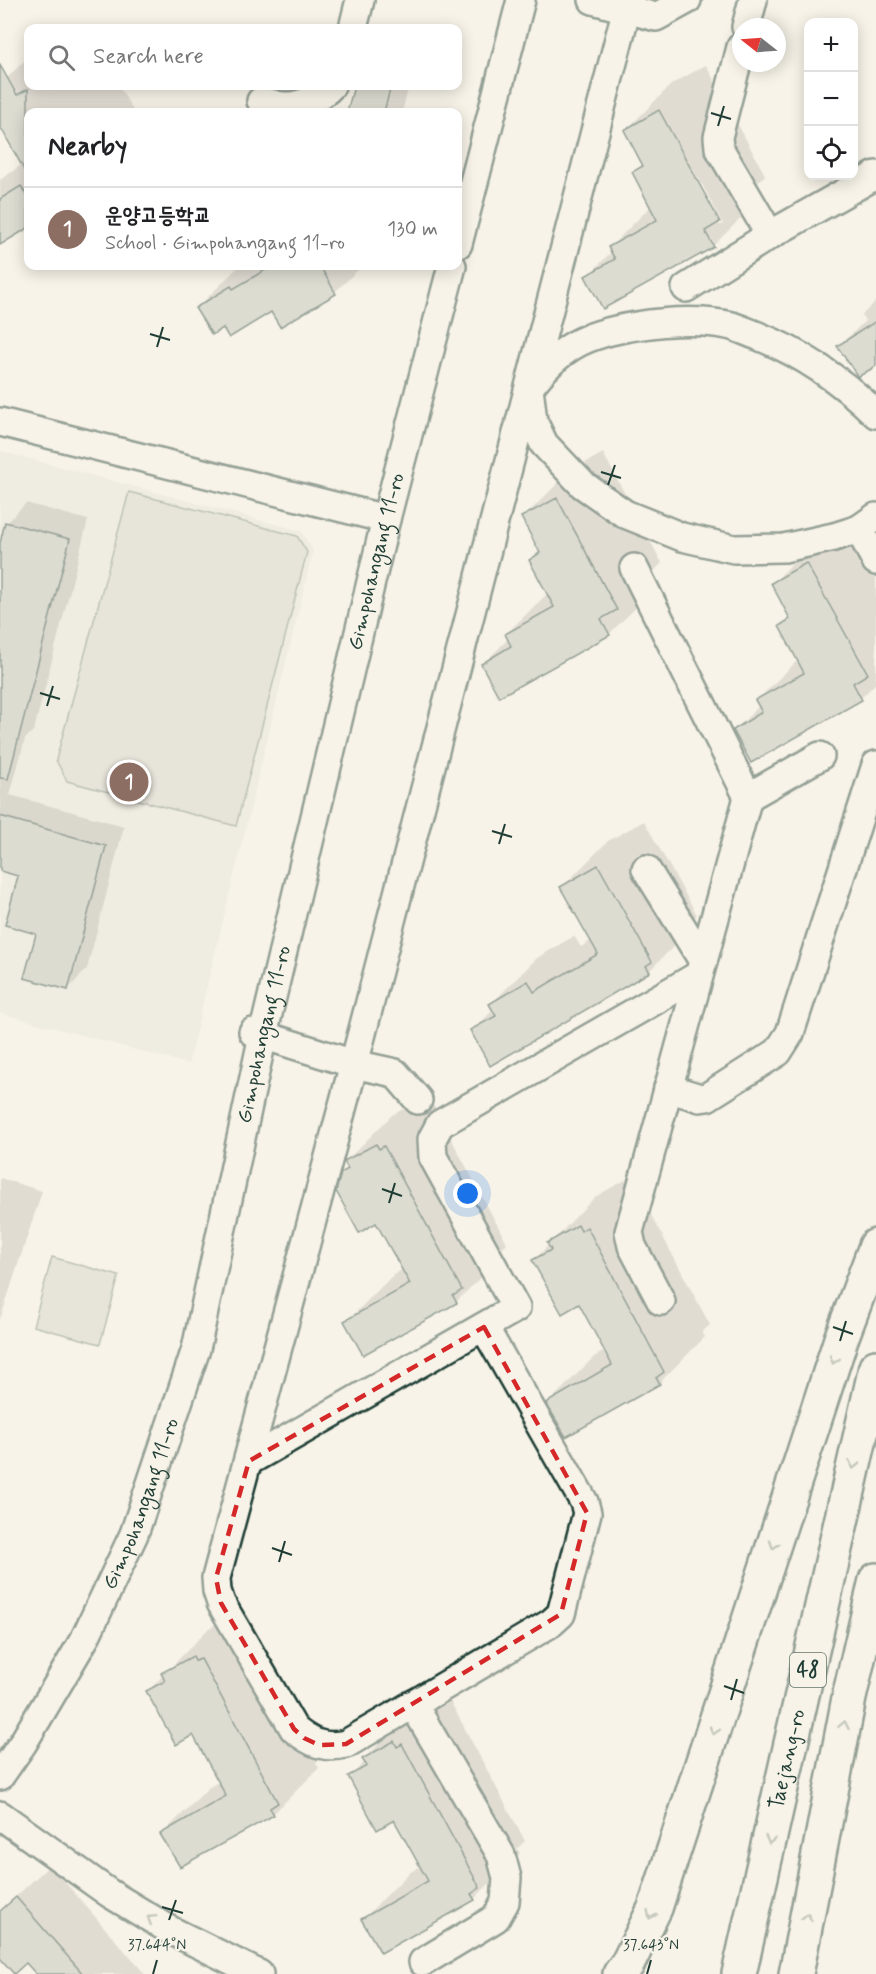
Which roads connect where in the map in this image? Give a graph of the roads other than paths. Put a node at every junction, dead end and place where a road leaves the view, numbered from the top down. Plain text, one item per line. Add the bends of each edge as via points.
1 (360, 0) edge
2 (508, 0) edge
3 (521, 0) edge
4 (593, 0) edge
5 (687, 0) edge
6 (753, 0) edge
7 (628, 5) edge
8 (748, 18) edge
9 (354, 24) edge
10 (735, 72) edge
11 (327, 90) edge
12 (261, 101) dead end
13 (876, 175) edge
14 (462, 182) edge
15 (462, 229) edge
16 (770, 235) junction
17 (439, 270) edge
18 (451, 270) edge
19 (686, 288) dead end
20 (529, 388) junction
21 (876, 414) edge
22 (0, 422) edge
23 (380, 518) junction
24 (867, 523) edge
25 (876, 561) edge
26 (634, 568) dead end
27 (820, 756) dead end
28 (876, 765) edge
29 (748, 797) junction
30 (646, 869) dead end
31 (701, 968) junction
32 (258, 1034) junction
33 (354, 1064) junction
34 (668, 1088) junction
35 (418, 1100) dead end
36 (876, 1246) edge
37 (661, 1301) dead end
38 (484, 1328) junction
39 (876, 1367) edge
40 (249, 1461) junction
41 (876, 1580) edge
42 (413, 1704) junction
43 (0, 1756) edge
44 (0, 1776) edge
45 (0, 1815) edge
46 (423, 1962) dead end
47 (260, 1974) edge
48 (620, 1974) edge
49 (739, 1974) edge
50 (796, 1974) edge

1 - 9 street
2 - 14 street
3 - 15 street
4 - 7 street
5 - 7 street via 656,17
6 - 8 street
7 - 20 street
10 - 16 street via 718,137 719,148
11 - 12 street via 305,102 284,106
13 - 16 street
16 - 19 street
17 - 23 street, Gimpohangang 11-ro
18 - 23 street, Gimpohangang 11-ro
20 - 21 street via 545,366 575,343 610,330 688,321 732,326 776,343 836,378
20 - 24 street via 533,421 544,444 583,485 626,514 682,537 734,549 784,548 834,537
20 - 33 street
22 - 23 street
23 - 32 street, Gimpohangang 11-ro
24 - 25 street
26 - 29 street
27 - 29 street
28 - 34 street via 785,1044 707,1097
29 - 31 street
30 - 31 street
31 - 34 street
31 - 38 street via 440,1124 432,1139 434,1157 516,1308
32 - 33 street
32 - 43 street, Gimpohangang 11-ro via 226,1150 186,1348 125,1526 78,1626
32 - 44 street, Gimpohangang 11-ro via 196,1349 134,1534 85,1638
33 - 35 street via 395,1073
33 - 40 street
34 - 37 street via 629,1232 632,1246
36 -> 48 main road via 841,1339 655,1908
38 - 40 street
38 - 42 street via 584,1502 586,1513 561,1614
39 -> 49 main road, Taejang-ro / 48
40 - 42 street via 216,1578 217,1592 294,1729 319,1746 334,1747 346,1744
50 -> 41 main road, 48
42 - 46 street via 501,1856 507,1878 505,1902 496,1918
47 -> 45 street via 170,1930 109,1893

